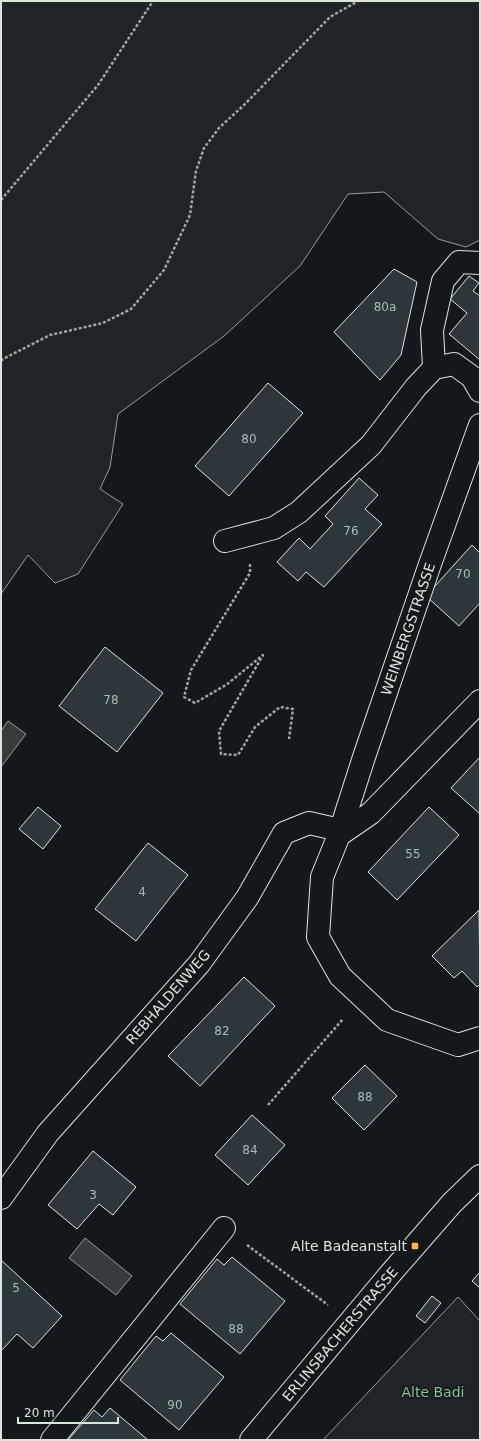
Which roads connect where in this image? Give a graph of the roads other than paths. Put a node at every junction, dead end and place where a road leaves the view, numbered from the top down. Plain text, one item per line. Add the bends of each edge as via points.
1 (480, 263) edge
2 (434, 368) junction
3 (480, 391) edge
4 (480, 425) edge
5 (225, 541) dead end
6 (480, 701) edge
7 (339, 835) junction
8 (480, 1038) edge
9 (480, 1176) edge
10 (1, 1198) edge
11 (224, 1228) road end
12 (52, 1440) edge
13 (251, 1440) edge

1 - 2 street via 459,262 443,281 432,330
2 - 3 street via 454,364 472,377
2 - 5 street via 371,445 300,512 274,528
4 - 7 street, WEINBERGSTRASSE
6 - 7 street via 371,813
7 - 8 street, WEINBERGSTRASSE via 322,877 318,937 340,976 387,1020 458,1045
7 - 10 street, REBHALDENWEG via 331,828 309,823 284,833 247,898 199,964 48,1133
9 - 13 street, ERLINSBACHERSTRASSE via 452,1203
11 - 12 street

